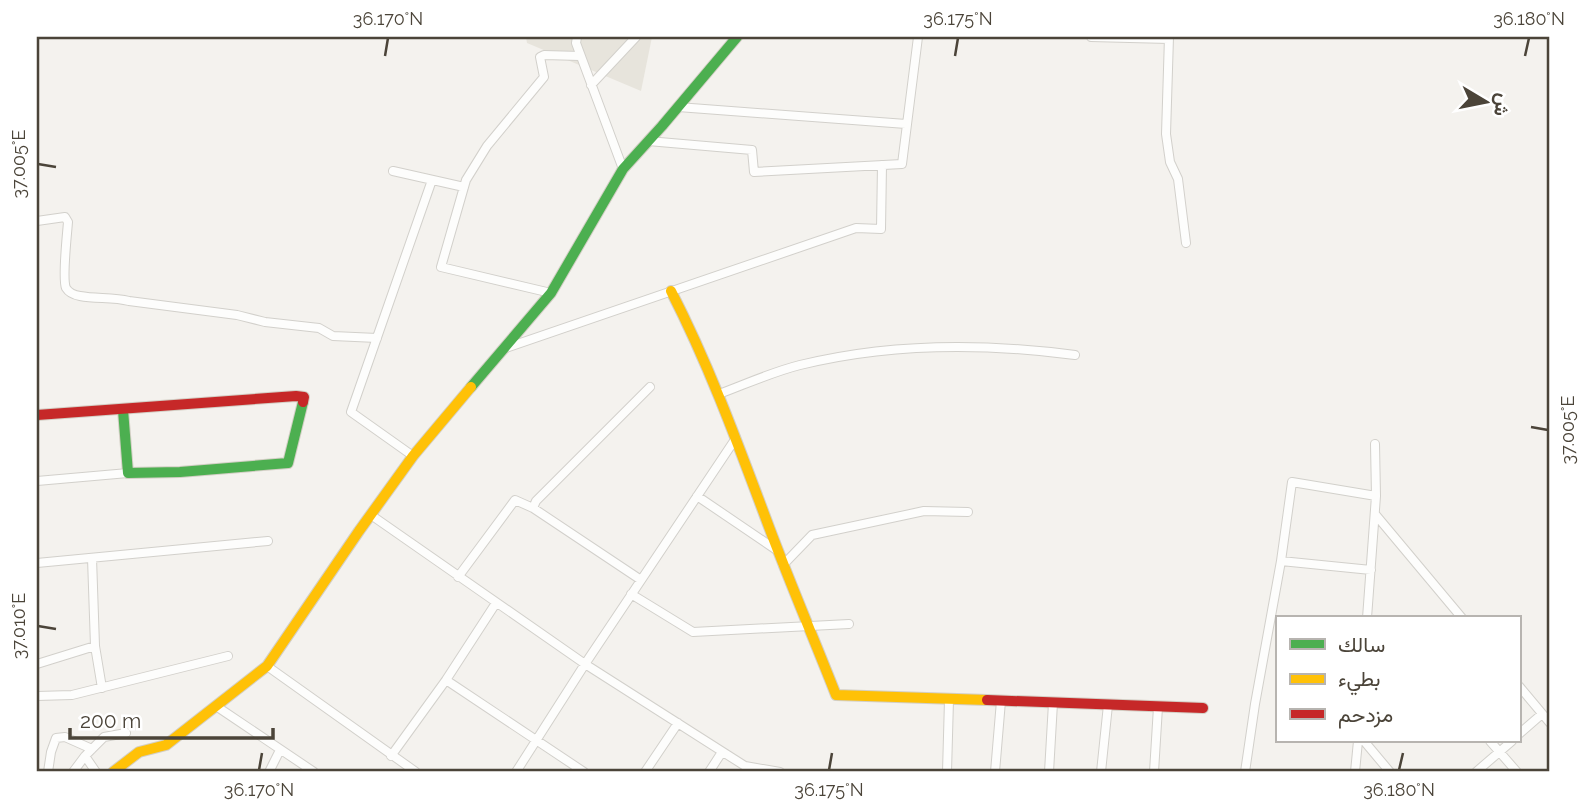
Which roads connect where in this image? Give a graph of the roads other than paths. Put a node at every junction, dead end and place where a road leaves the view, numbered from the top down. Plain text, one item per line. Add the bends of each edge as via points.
1 (577, 37) edge
2 (636, 37) edge
3 (737, 37) edge
4 (918, 37) edge
5 (1091, 37) edge
6 (1169, 38) edge
7 (580, 56) junction
8 (591, 85) junction
9 (678, 107) junction
10 (906, 124) junction
11 (648, 142) junction
12 (882, 165) junction
13 (623, 169) junction
14 (393, 171) dead end
15 (432, 180) junction
16 (464, 187) junction
17 (37, 221) edge
18 (1186, 243) dead end
19 (671, 291) junction
20 (551, 293) junction
21 (377, 338) junction
22 (503, 349) junction
23 (1075, 355) dead end
24 (650, 387) dead end
25 (719, 394) junction
26 (123, 410) junction
27 (37, 415) edge
28 (736, 438) junction
29 (1376, 444) dead end
30 (413, 456) junction
31 (128, 473) junction
32 (37, 481) edge
33 (697, 496) junction
34 (1376, 496) junction
35 (533, 508) junction
36 (968, 512) dead end
37 (1375, 514) junction
38 (371, 515) junction
39 (268, 541) dead end
40 (778, 551) junction
41 (92, 558) junction
42 (1281, 561) junction
43 (37, 563) edge
44 (783, 565) junction
45 (1371, 570) junction
46 (458, 578) junction
47 (641, 580) junction
48 (631, 594) junction
49 (496, 603) junction
50 (1367, 616) edge
51 (1460, 616) edge
52 (849, 624) dead end
53 (808, 626) junction
54 (94, 646) junction
55 (228, 656) dead end
56 (37, 664) edge
57 (584, 664) junction
58 (267, 666) junction
59 (446, 680) junction
60 (1520, 687) edge
61 (102, 688) junction
62 (37, 696) edge
63 (949, 699) junction
64 (1001, 701) junction
65 (1053, 703) junction
66 (1108, 705) junction
67 (216, 706) junction
68 (1158, 707) junction
69 (1203, 708) dead end
70 (1542, 714) junction
71 (678, 723) junction
72 (1550, 723) edge
73 (126, 733) dead end
74 (1520, 733) edge
75 (536, 741) junction
76 (1361, 742) edge
77 (1362, 742) edge
78 (1491, 742) edge
79 (1511, 742) edge
80 (280, 750) junction
81 (722, 752) junction
82 (1499, 752) junction
83 (89, 753) junction
84 (391, 756) junction
85 (48, 772) edge
86 (73, 772) edge
87 (96, 772) edge
88 (113, 772) edge
89 (269, 772) edge
90 (314, 772) edge
91 (416, 772) edge
92 (516, 772) edge
93 (584, 772) edge
94 (645, 772) edge
95 (709, 772) edge
96 (780, 772) edge
97 (947, 772) edge
98 (995, 772) edge
99 (1049, 772) edge
100 (1101, 772) edge
101 (1154, 772) edge
102 (1245, 772) edge
103 (1356, 772) edge
104 (1390, 772) edge
105 (1476, 772) edge
106 (1517, 772) edge

1 - 7 street
2 - 8 street
3 - 9 street
4 - 10 street
5 - 6 street
6 - 18 street via 1166,134 1178,180
7 - 8 street
7 - 16 street via 541,57 544,76 487,146
8 - 13 street
9 - 10 street
9 - 11 street
10 - 12 street via 902,163
11 - 12 street via 752,150 754,172
11 - 13 street
12 - 19 street via 881,229 856,228
13 - 20 street
14 - 15 street
15 - 16 street
15 - 21 street
16 - 20 street via 441,267
17 - 21 street via 65,217 68,222 64,279 72,293 320,328 333,337
19 - 22 street
19 - 25 street
20 - 22 street
21 - 30 street via 351,412
22 - 30 street
23 - 25 street via 1023,348 908,348 797,366
24 - 35 street
25 - 28 street
26 - 27 street
26 - 31 street
26 - 31 street via 304,397 288,463
28 - 33 street
28 - 40 street
29 - 34 street
30 - 38 street
31 - 32 street
33 - 40 street
33 - 47 street
34 - 37 street
34 - 42 street via 1292,482
35 - 46 street via 515,500
35 - 47 street
36 - 44 street via 924,511 812,535
37 - 45 street
37 - 51 street
38 - 46 street
38 - 58 street
39 - 41 street
40 - 44 street
41 - 43 street
41 - 54 street
42 - 45 street
42 - 102 street
44 - 53 street
45 - 50 street
46 - 49 street
47 - 48 street
48 - 53 street via 693,632
48 - 57 street
49 - 57 street
49 - 59 street
52 - 53 street
53 - 63 street via 836,695
54 - 56 street
54 - 61 street
55 - 61 street
57 - 71 street
57 - 75 street
58 - 67 street
58 - 84 street
59 - 75 street
59 - 84 street
60 - 70 street
61 - 62 street
63 - 64 street
63 - 97 street
64 - 65 street
64 - 98 street
65 - 66 street
65 - 99 street
66 - 68 street
66 - 100 street
67 - 80 street
67 - 88 street via 166,745 139,752
68 - 69 street
68 - 101 street
70 - 72 street
70 - 74 street
71 - 81 street
71 - 94 street
73 - 83 street via 104,737
75 - 92 street
75 - 93 street
76 - 103 street
77 - 104 street
78 - 82 street
79 - 82 street
80 - 89 street
80 - 90 street
81 - 95 street
81 - 96 street via 744,766
82 - 105 street
82 - 106 street
83 - 85 street via 65,737 56,738
83 - 86 street
83 - 87 street
84 - 91 street

